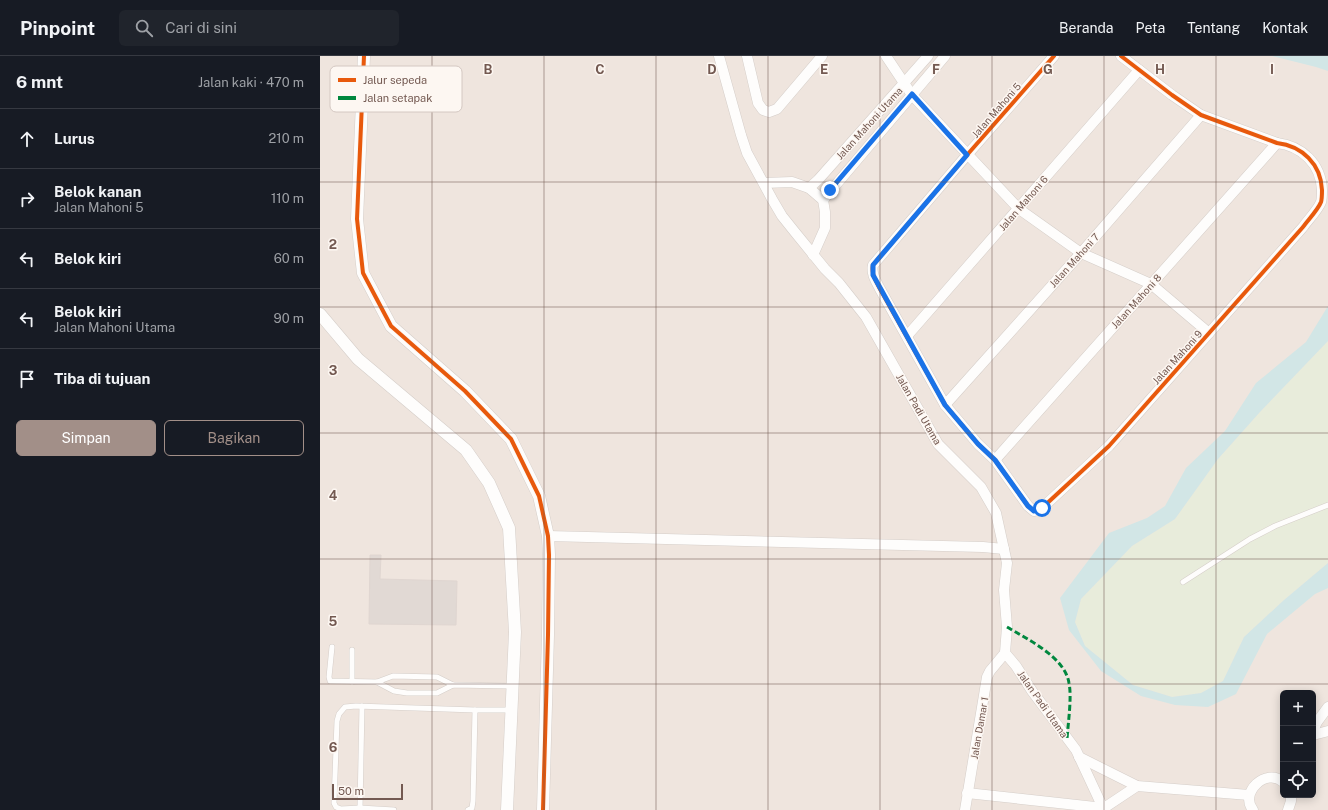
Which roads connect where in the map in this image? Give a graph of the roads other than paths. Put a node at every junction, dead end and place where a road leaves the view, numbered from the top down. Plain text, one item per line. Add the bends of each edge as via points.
1 (364, 56) edge
2 (719, 56) edge
3 (747, 56) edge
4 (822, 56) edge
5 (886, 56) edge
6 (928, 56) edge
7 (945, 56) edge
8 (1054, 56) edge
9 (1121, 56) edge
10 (364, 66) edge
11 (1139, 70) junction
12 (905, 82) junction
13 (912, 94) junction
14 (362, 112) edge
15 (1201, 115) junction
16 (1277, 143) junction
17 (967, 155) junction
18 (764, 183) junction
19 (809, 188) junction
20 (823, 200) junction
21 (1019, 209) junction
22 (1081, 253) junction
23 (813, 255) junction
24 (1151, 284) junction
25 (320, 314) edge
26 (1209, 333) junction
27 (907, 336) junction
28 (945, 405) junction
29 (995, 460) junction
30 (1328, 505) edge
31 (548, 536) junction
32 (1004, 549) junction
33 (1183, 582) dead end
34 (332, 647) dead end
35 (352, 650) dead end
36 (1005, 652) junction
37 (352, 682) junction
38 (377, 682) junction
39 (453, 685) junction
40 (513, 686) junction
41 (362, 706) junction
42 (1328, 707) edge
43 (475, 710) junction
44 (512, 710) junction
45 (1315, 726) edge
46 (1328, 731) edge
47 (1316, 734) edge
48 (1079, 757) junction
49 (1280, 777) edge
50 (1137, 786) junction
51 (967, 793) junction
52 (1249, 795) junction
53 (1291, 798) edge
54 (360, 808) junction
55 (1104, 809) edge
56 (394, 810) edge
57 (468, 810) edge
58 (507, 810) edge
59 (543, 810) edge
60 (965, 810) edge
61 (1253, 810) edge
62 (1288, 810) edge

1 - 10 street
2 - 18 street, Jalan Padi Utama via 747,154
3 - 4 street via 758,103 763,110 769,112 777,109
5 - 12 street
6 - 12 street, Jalan Mahoni Utama
7 - 13 street, Jalan Mahoni Utama
8 - 17 street, Jalan Mahoni 5
9 - 11 street
11 - 15 street
11 - 21 street, Jalan Mahoni 6
12 - 13 street
12 - 19 street, Jalan Mahoni Utama
13 - 17 street
13 - 20 street, Jalan Mahoni Utama
14 - 31 street via 357,219 363,273 391,326 465,391 511,439 539,496
15 - 16 street
15 - 22 street, Jalan Mahoni 7
16 - 24 street, Jalan Mahoni 8
16 - 26 street, Jalan Mahoni 9 via 1293,148 1312,160 1321,182 1321,202
17 - 21 street
17 - 27 street, Jalan Mahoni 5 via 873,265 873,275
18 - 19 street via 792,182
18 - 23 street, Jalan Padi Utama via 782,216
19 - 20 street
20 - 23 street via 825,228
21 - 22 street
21 - 27 street, Jalan Mahoni 6
22 - 24 street
22 - 28 street, Jalan Mahoni 7
23 - 32 street, Jalan Padi Utama via 866,317 938,444 981,487 996,513
24 - 26 street
24 - 29 street, Jalan Mahoni 8
25 - 40 street via 358,359 466,450 489,483 509,528 515,632
26 - 29 street, Jalan Mahoni 9 via 1109,446 1042,508 1034,511 1028,506
27 - 28 street
28 - 29 street
30 - 33 lane via 1250,539
31 - 32 street
31 - 59 street
32 - 36 street, Jalan Padi Utama via 1007,563 1004,590 1007,627
34 - 37 lane via 330,681
35 - 37 lane
36 - 48 street, Jalan Padi Utama
36 - 51 street, Jalan Damar 1 via 987,677
37 - 38 lane
38 - 39 lane via 392,676 436,677
38 - 39 lane via 394,691 407,692 437,692
39 - 40 lane
40 - 44 street
41 - 43 lane
41 - 54 lane
41 - 54 lane via 345,707 339,714 334,803 340,809
42 - 45 street
43 - 44 lane
43 - 57 lane via 473,801 472,808
44 - 58 street
46 - 47 street
48 - 50 street
48 - 55 street, Jalan Padi Utama
49 - 52 street via 1260,780 1255,783
50 - 52 street
50 - 55 street
51 - 55 street
51 - 60 street, Jalan Damar 1
52 - 61 street
53 - 62 street
54 - 56 lane

